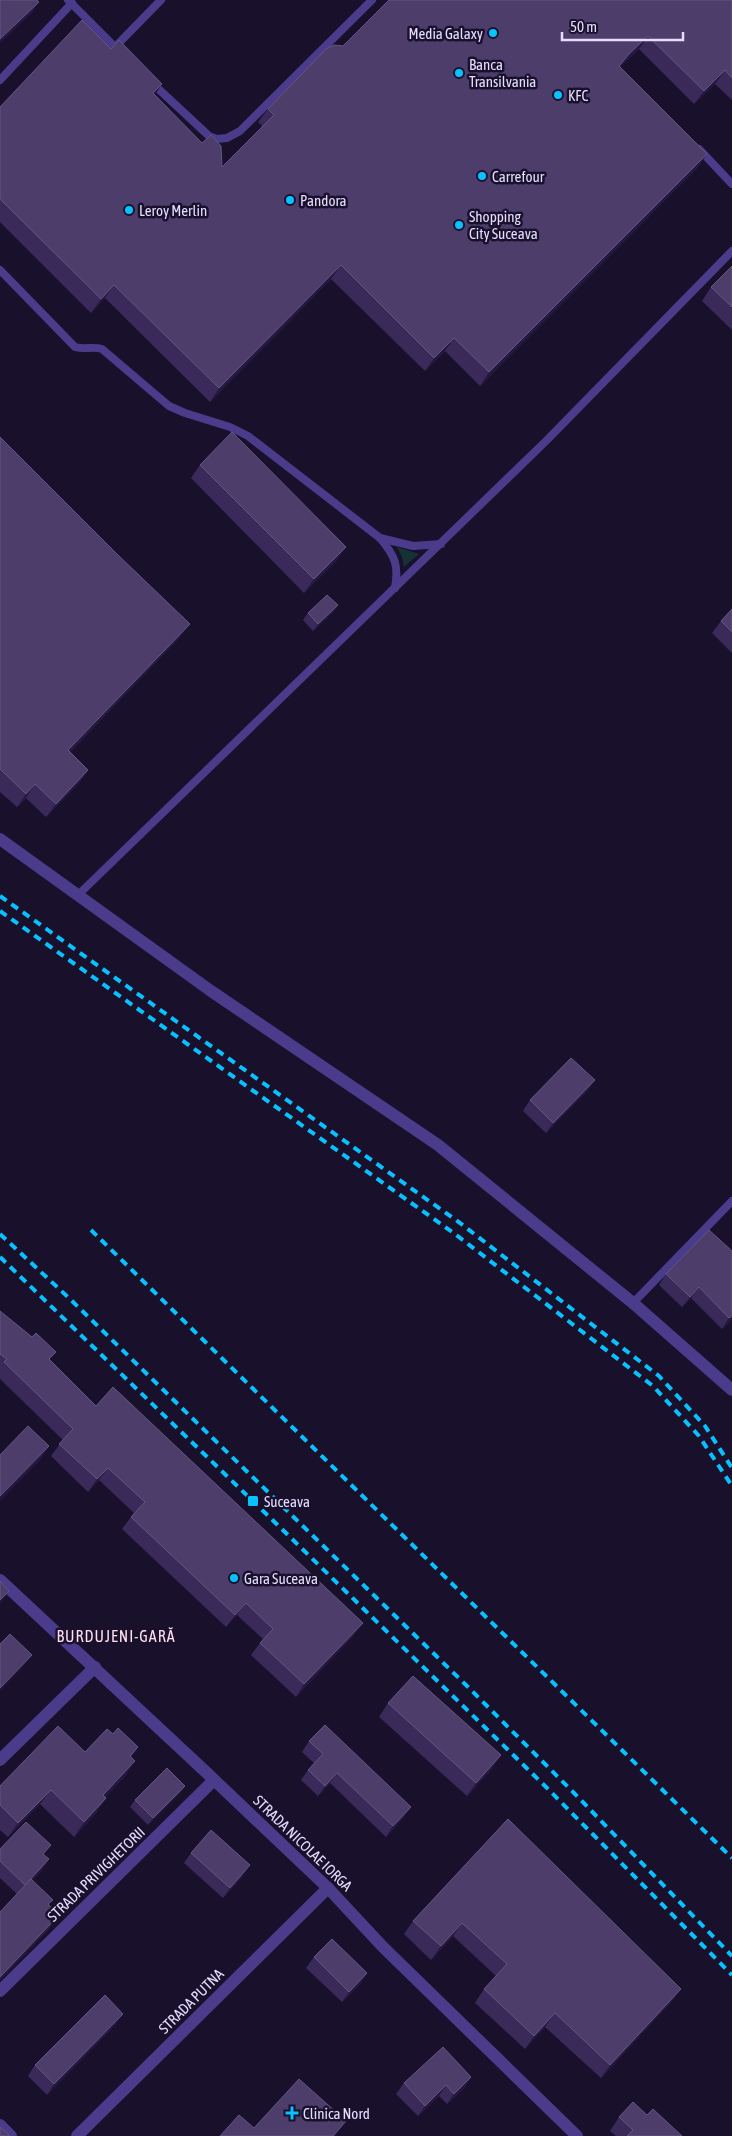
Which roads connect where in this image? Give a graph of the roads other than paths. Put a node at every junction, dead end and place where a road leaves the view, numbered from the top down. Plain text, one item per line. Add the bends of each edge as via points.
1 (161, 0) edge
2 (372, 0) edge
3 (70, 2) edge
4 (115, 47) junction
5 (129, 61) edge
6 (143, 74) edge
7 (0, 80) edge
8 (691, 142) edge
9 (732, 184) edge
10 (732, 251) edge
11 (0, 270) edge
12 (380, 538) junction
13 (441, 544) junction
14 (395, 588) junction
15 (0, 839) edge
16 (78, 895) junction
17 (732, 1200) edge
18 (633, 1303) junction
19 (730, 1383) edge
20 (0, 1580) edge
21 (95, 1668) junction
22 (0, 1760) edge
23 (214, 1780) junction
24 (328, 1888) junction
25 (0, 1991) edge
26 (0, 2125) edge
27 (85, 2134) edge
28 (11, 2136) edge
29 (577, 2136) edge

1 - 4 lane
2 - 6 lane via 270,103 240,131 227,138 218,139 204,132
3 - 4 lane
3 - 7 lane
4 - 5 lane
8 - 9 lane
10 - 13 lane
11 - 12 lane via 75,347 102,349 169,406 242,432
12 - 13 lane via 413,546
12 - 14 lane via 396,562
13 - 14 lane
14 - 16 lane
15 - 16 street
16 - 18 street via 211,991 438,1145
17 - 18 lane
18 - 19 street
20 - 21 street, STRADA NICOLAE IORGA
21 - 22 street
21 - 23 street, STRADA NICOLAE IORGA
23 - 24 street, STRADA NICOLAE IORGA
23 - 25 street, STRADA PRIVIGHETORII
24 - 27 street, STRADA PUTNA
24 - 29 street, STRADA NICOLAE IORGA via 383,1947
26 - 28 street

